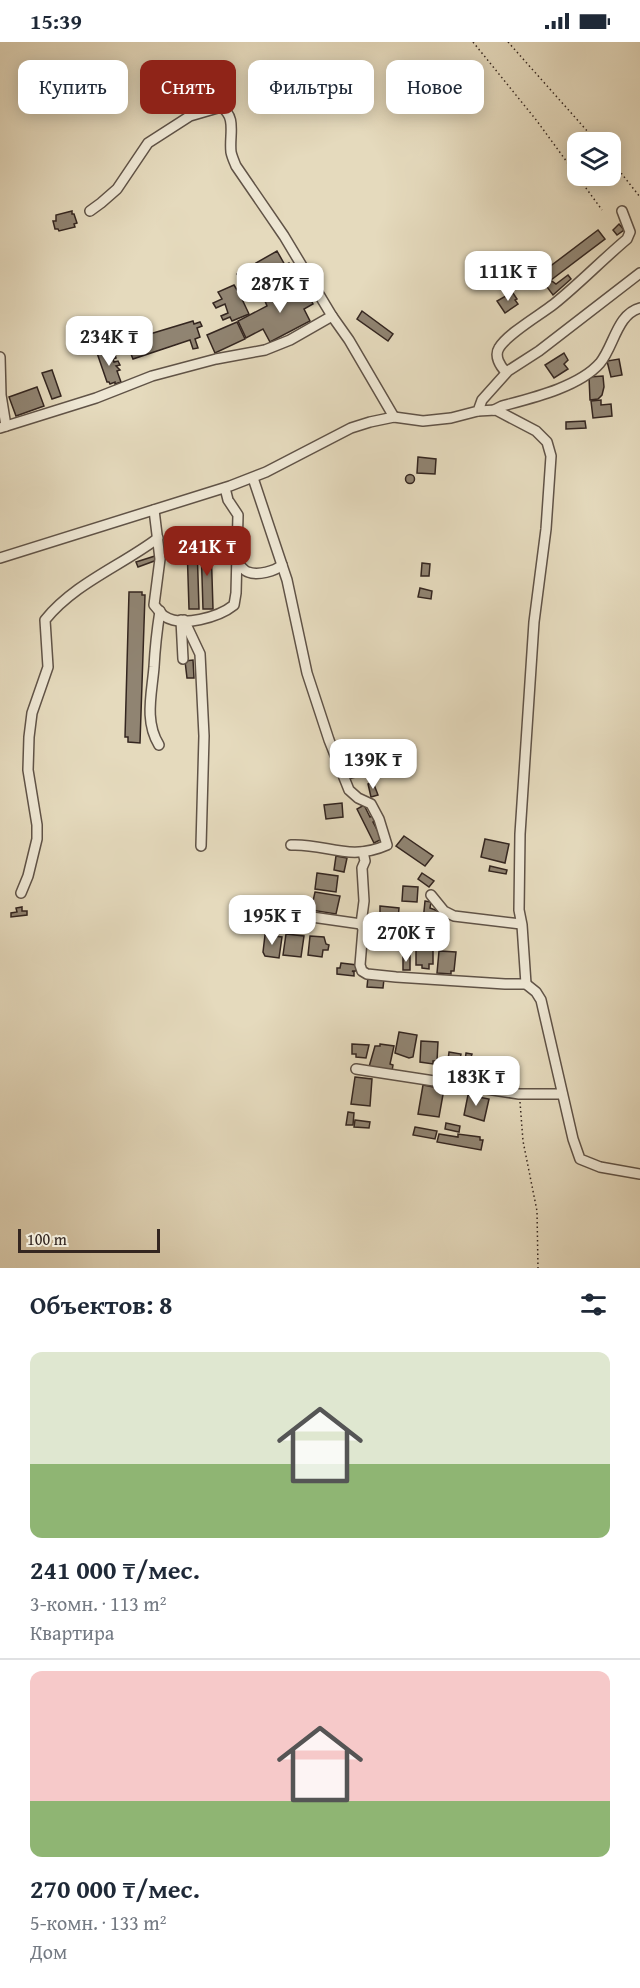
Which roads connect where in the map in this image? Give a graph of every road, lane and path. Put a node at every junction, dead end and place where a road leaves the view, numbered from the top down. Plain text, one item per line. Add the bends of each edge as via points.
1 (472, 42) edge
2 (508, 42) edge
3 (588, 132) edge
4 (621, 173) edge
5 (640, 197) edge
6 (602, 210) dead end
7 (90, 211) dead end
8 (622, 211) dead end
9 (640, 273) edge
10 (640, 308) edge
11 (332, 316) junction
12 (0, 357) edge
13 (506, 372) junction
14 (494, 410) junction
15 (478, 411) junction
16 (394, 417) junction
17 (3, 427) edge
18 (253, 478) junction
19 (225, 488) junction
20 (154, 510) junction
21 (158, 538) junction
22 (0, 558) edge
23 (237, 563) junction
24 (282, 565) junction
25 (160, 611) junction
26 (183, 620) junction
27 (183, 659) dead end
28 (159, 745) dead end
29 (291, 845) dead end
30 (201, 846) dead end
31 (363, 852) junction
32 (21, 893) dead end
33 (431, 895) dead end
34 (273, 908) dead end
35 (361, 924) junction
36 (521, 924) junction
37 (526, 984) junction
38 (356, 1069) dead end
39 (519, 1094) junction
40 (562, 1094) junction
41 (640, 1174) edge
42 (538, 1268) edge

1 - 6 path via 537,121
2 - 3 path
4 - 5 path
7 - 11 street via 117,189 148,143 190,116 221,107 232,120 231,154 236,166
8 - 13 street via 630,232 627,239 498,348 497,357
9 - 13 street
10 - 14 street via 619,327 600,363 582,377
11 - 16 street
11 - 17 street via 265,350 152,376
12 - 17 street
13 - 15 street via 482,400
14 - 15 street
14 - 36 street via 536,431 547,442 551,456 532,646 520,846
15 - 16 street via 423,421
16 - 18 street via 351,428
18 - 19 street
18 - 24 street
19 - 20 street
19 - 23 street via 238,515
20 - 21 street
20 - 22 street
21 - 25 street via 160,559 154,605
21 - 32 street via 86,583 45,620 48,668 32,713 29,737 28,770 37,839
23 - 24 street via 246,572 254,573
23 - 26 street via 234,604 209,618
24 - 31 street via 307,674 333,750 349,790 371,804 382,826 387,845
25 - 26 street via 174,621
25 - 28 street via 150,694 150,714
26 - 27 street
26 - 30 street via 200,654 204,736
29 - 31 street
31 - 35 street
33 - 36 street via 444,911 454,916
34 - 35 street
35 - 37 street via 360,965 367,974
36 - 37 street
37 - 40 street via 541,1000
38 - 39 street
39 - 40 street
39 - 42 path via 523,1142 537,1211
40 - 41 street via 580,1159

